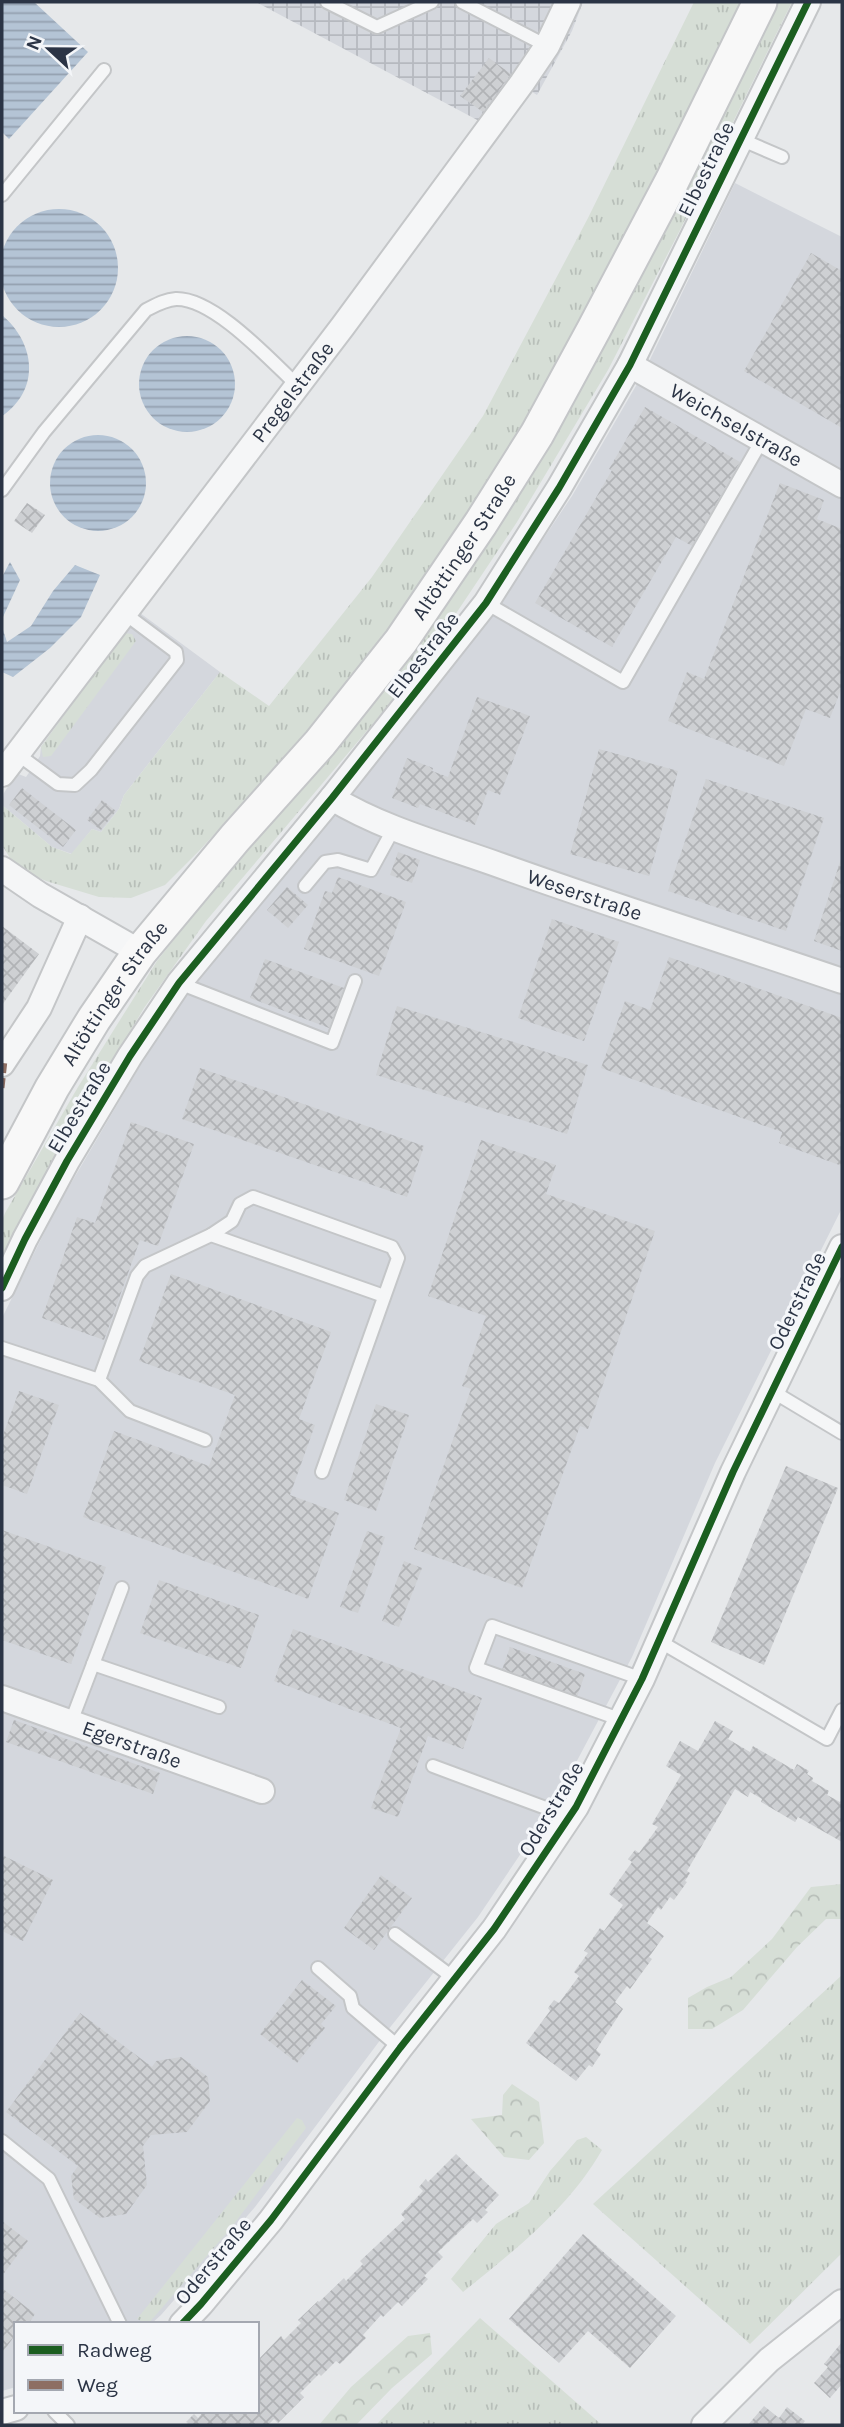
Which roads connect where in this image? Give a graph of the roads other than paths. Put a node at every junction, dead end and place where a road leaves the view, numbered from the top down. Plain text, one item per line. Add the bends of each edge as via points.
1 (327, 2) edge
2 (432, 2) edge
3 (462, 2) edge
4 (568, 2) edge
5 (760, 2) edge
6 (808, 2) edge
7 (547, 46) junction
8 (104, 70) dead end
9 (740, 139) junction
10 (782, 157) dead end
11 (2, 195) edge
12 (630, 365) junction
13 (297, 385) junction
14 (762, 440) junction
15 (842, 485) edge
16 (2, 489) edge
17 (486, 603) junction
18 (124, 613) junction
19 (16, 753) junction
20 (2, 774) edge
21 (332, 798) junction
22 (394, 828) junction
23 (2, 869) edge
24 (305, 886) dead end
25 (80, 917) junction
26 (140, 952) junction
27 (355, 981) dead end
28 (842, 981) edge
29 (179, 983) junction
30 (2, 1064) edge
31 (2, 1182) edge
32 (211, 1235) junction
33 (842, 1247) edge
34 (2, 1288) edge
35 (384, 1296) junction
36 (2, 1348) edge
37 (99, 1380) junction
38 (772, 1391) junction
39 (842, 1433) edge
40 (205, 1440) dead end
41 (322, 1472) dead end
42 (122, 1588) dead end
43 (659, 1641) junction
44 (93, 1664) junction
45 (642, 1679) junction
46 (2, 1698) edge
47 (219, 1707) dead end
48 (842, 1710) edge
49 (622, 1720) junction
50 (71, 1722) junction
51 (433, 1766) dead end
52 (262, 1791) dead end
53 (570, 1817) junction
54 (395, 1934) dead end
55 (318, 1968) dead end
56 (455, 1979) junction
57 (400, 2048) junction
58 (2, 2141) edge
59 (842, 2301) edge
60 (119, 2322) edge
61 (184, 2322) edge
62 (707, 2424) edge

1 - 2 lane via 377,27
3 - 7 lane
4 - 7 street, Pregelstraße
5 - 26 main road, Altöttinger Straße via 607,304 537,434 481,523 385,662
6 - 9 street, Elbestraße
7 - 13 street, Pregelstraße
8 - 11 lane
9 - 10 lane
9 - 12 street, Elbestraße
12 - 14 street, Weichselstraße
12 - 17 street, Elbestraße
13 - 16 lane via 220,315 179,299 164,301 146,310
13 - 18 street, Pregelstraße
14 - 15 street, Weichselstraße
14 - 17 lane via 623,682
17 - 21 street, Elbestraße
18 - 19 street, Pregelstraße
18 - 19 lane via 176,652 177,660 75,785 58,784
19 - 20 street, Pregelstraße
21 - 22 street, Weserstraße
21 - 29 street, Elbestraße
22 - 24 lane via 371,870 338,860 325,862
22 - 28 street, Weserstraße
23 - 25 street
25 - 26 street
25 - 30 street via 38,1008
26 - 31 main road, Altöttinger Straße via 52,1088
27 - 29 lane via 332,1043
29 - 34 street, Elbestraße via 67,1161
32 - 35 lane
32 - 35 lane via 232,1221 240,1204 253,1197 391,1247 398,1258
32 - 37 lane via 145,1266 137,1276
33 - 38 street, Oderstraße
35 - 41 lane
36 - 37 lane
37 - 40 lane via 130,1412
38 - 39 lane
38 - 43 street, Oderstraße
42 - 44 lane
43 - 45 street, Oderstraße
43 - 48 lane via 827,1739
44 - 47 lane
44 - 50 lane
45 - 49 street, Oderstraße
45 - 49 lane via 492,1626 476,1668
46 - 50 street, Egerstraße
49 - 53 street, Oderstraße
50 - 52 street, Egerstraße
51 - 53 lane
53 - 56 street, Oderstraße
54 - 56 lane
55 - 57 lane via 350,1996 353,2008
56 - 57 street, Oderstraße
57 - 61 street, Oderstraße via 271,2220
58 - 60 lane via 49,2179
59 - 62 street via 769,2360

